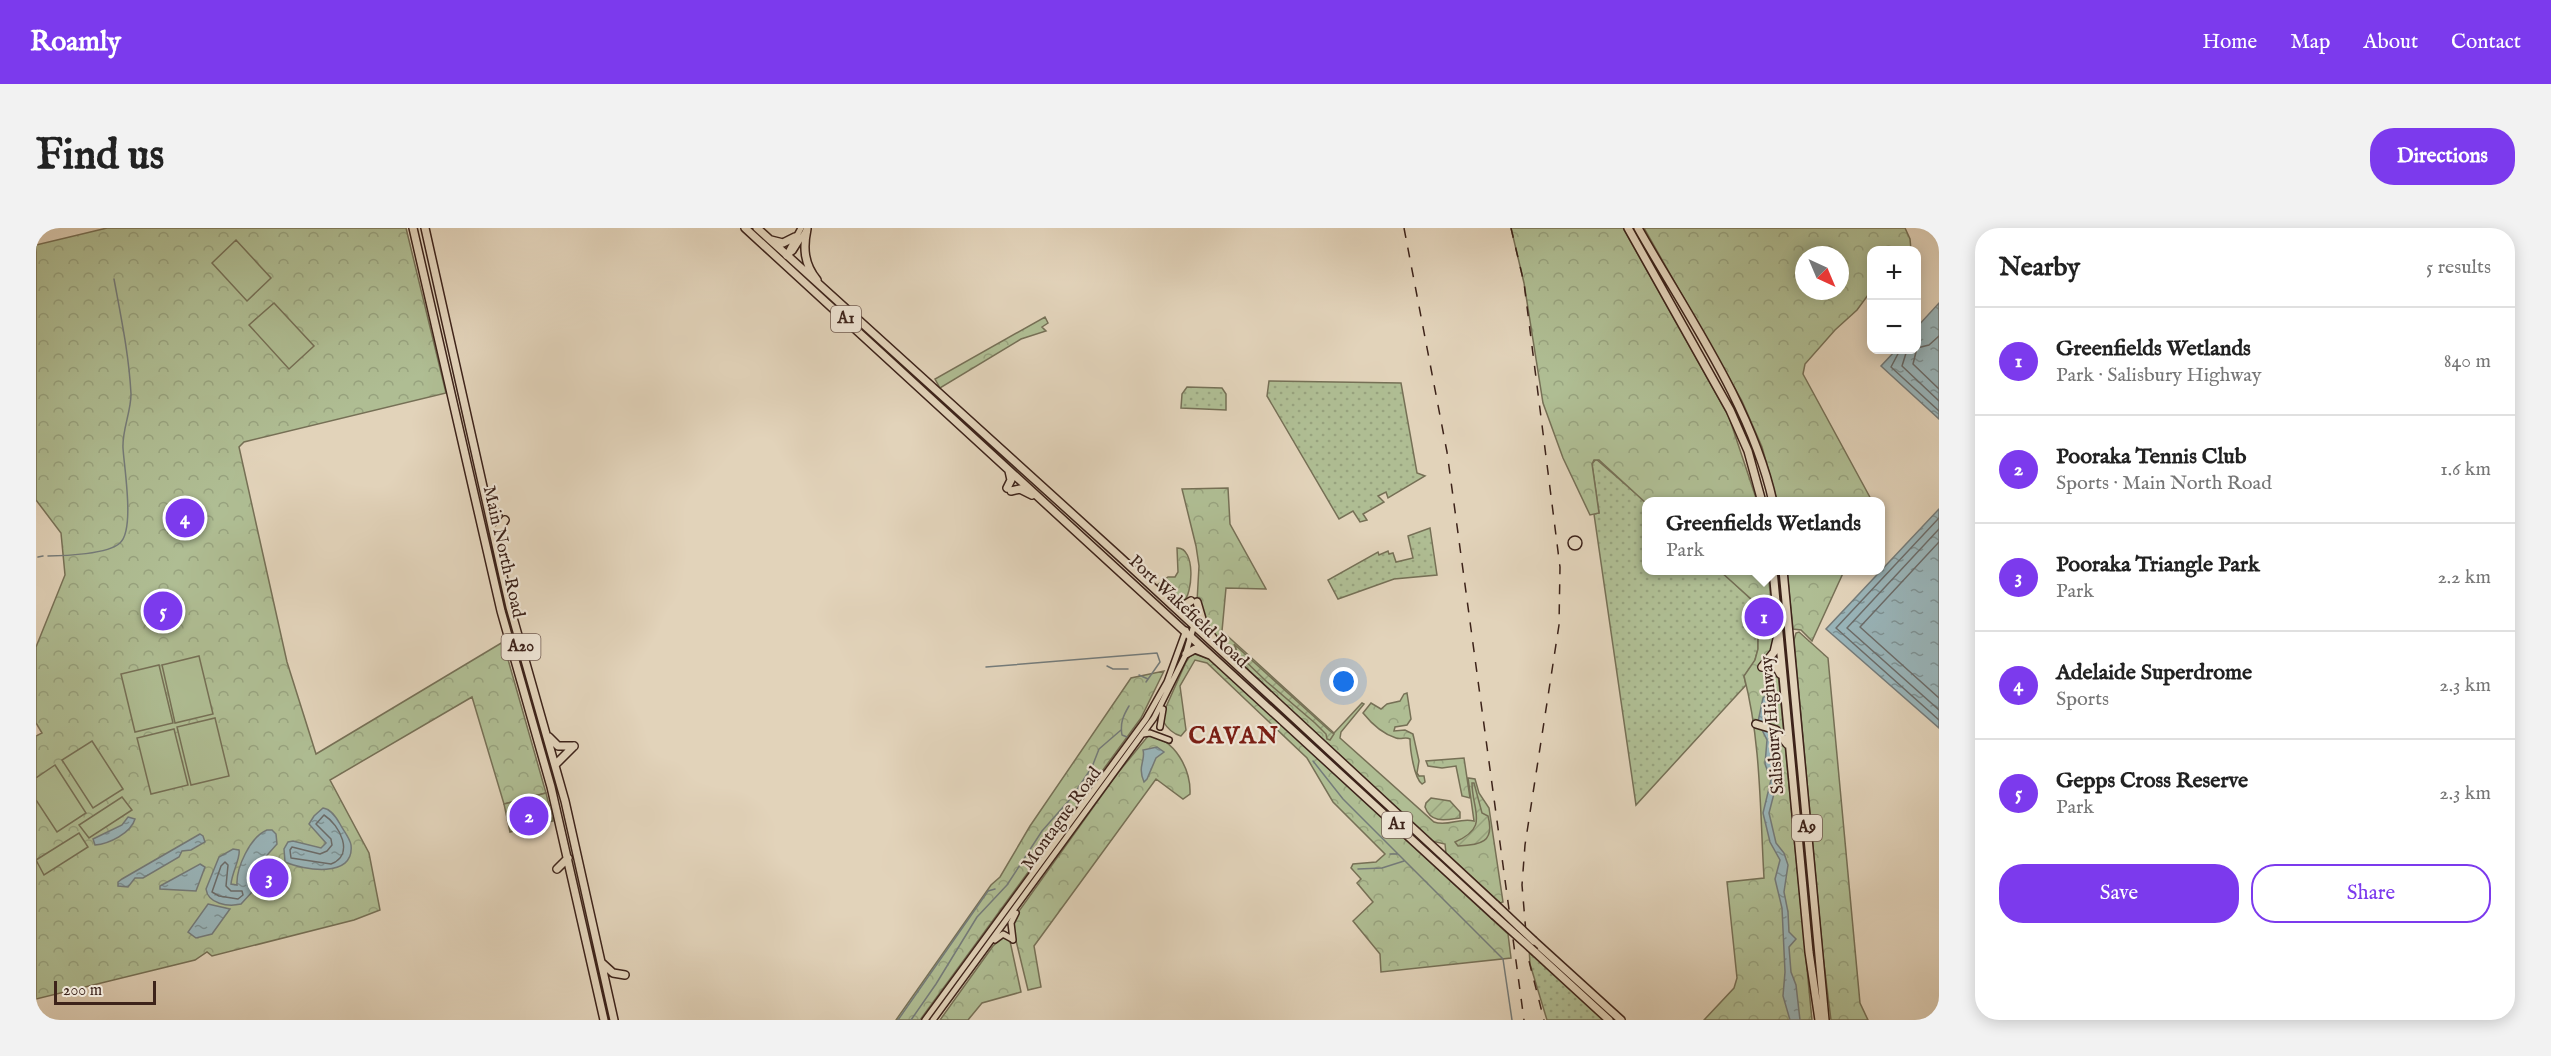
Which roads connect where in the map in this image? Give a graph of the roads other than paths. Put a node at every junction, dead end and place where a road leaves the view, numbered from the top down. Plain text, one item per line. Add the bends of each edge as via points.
1 (413, 228) edge
2 (424, 228) edge
3 (745, 228) edge
4 (757, 228) edge
5 (805, 228) edge
6 (1628, 228) edge
7 (1638, 228) edge
8 (754, 237) junction
9 (795, 237) junction
10 (769, 239) junction
11 (786, 256) junction
12 (801, 278) junction
13 (437, 281) junction
14 (429, 296) junction
15 (843, 308) junction
16 (444, 313) junction
17 (884, 344) junction
18 (892, 361) junction
19 (982, 433) junction
20 (1009, 470) junction
21 (1018, 479) junction
22 (481, 480) junction
23 (1046, 491) junction
24 (474, 492) junction
25 (1761, 497) edge
26 (1772, 497) edge
27 (486, 501) junction
28 (1052, 508) junction
29 (491, 521) junction
30 (481, 524) junction
31 (1090, 530) junction
32 (494, 536) junction
33 (1092, 544) junction
34 (1120, 557) junction
35 (1122, 572) junction
36 (1773, 575) edge
37 (1783, 575) edge
38 (1167, 600) junction
39 (1776, 608) junction
40 (1194, 625) junction
41 (1186, 630) junction
42 (1192, 636) junction
43 (1186, 654) junction
44 (1215, 658) junction
45 (1231, 659) junction
46 (1174, 679) junction
47 (1784, 688) junction
48 (1156, 703) junction
49 (1150, 723) junction
50 (1756, 724) dead end
51 (1160, 727) dead end
52 (546, 732) junction
53 (1143, 734) junction
54 (1169, 740) dead end
55 (1124, 749) junction
56 (1790, 752) junction
57 (555, 765) junction
58 (574, 840) junction
59 (569, 862) junction
60 (557, 869) dead end
61 (1028, 891) junction
62 (587, 896) junction
63 (984, 951) junction
64 (602, 963) junction
65 (592, 966) junction
66 (625, 975) dead end
67 (606, 982) junction
68 (1822, 1019) edge
69 (604, 1020) edge
70 (614, 1020) edge
71 (925, 1020) edge
72 (933, 1020) edge
73 (1609, 1020) edge
74 (1621, 1020) edge

1 - 14 highway, Main North Road / A20
2 - 13 highway, Main North Road / A20
3 - 8 highway, Port Wakefield Road / A1
4 - 10 highway, Port Wakefield Road / A1
5 - 9 main road
5 - 11 main road
5 - 15 highway via 808,265
6 - 25 highway via 1730,410 1748,451
7 - 26 highway via 1739,406 1758,449
8 - 11 highway
8 - 12 highway, Port Wakefield Road / A1
9 - 10 highway via 783,243
9 - 11 main road
10 - 11 highway, Port Wakefield Road / A1
11 - 12 highway
11 - 15 highway, Port Wakefield Road / A1
12 - 18 highway, Port Wakefield Road / A1
13 - 14 highway
13 - 16 highway, Main North Road / A20
14 - 16 highway
14 - 24 highway, Main North Road / A20
15 - 17 highway, Port Wakefield Road / A1
16 - 22 highway, Main North Road / A20
17 - 18 highway
17 - 19 highway, Port Wakefield Road / A1
18 - 20 highway, Port Wakefield Road / A1
19 - 21 highway via 1016,470
19 - 23 highway, Port Wakefield Road / A1
20 - 21 highway, Port Wakefield Road / A1
20 - 28 highway via 1009,489 1024,490
21 - 23 highway
21 - 28 highway, Port Wakefield Road / A1
22 - 24 highway
22 - 27 highway, Main North Road / A20
23 - 31 highway, Port Wakefield Road / A1
24 - 30 highway, Main North Road / A20
27 - 29 highway, Main North Road / A20
27 - 32 highway via 502,518
28 - 33 highway, Port Wakefield Road / A1
29 - 30 highway
29 - 32 highway, Main North Road / A20
30 - 59 highway, Main North Road / A20
31 - 33 highway via 1086,534
31 - 34 highway, Port Wakefield Road / A1
32 - 52 highway, Main North Road / A20
33 - 35 highway, Port Wakefield Road / A1
34 - 35 highway
34 - 38 highway, Port Wakefield Road / A1
35 - 41 highway, Port Wakefield Road / A1
36 - 39 highway, Salisbury Highway / A9
37 - 68 highway, Salisbury Highway / A9
38 - 40 highway, Port Wakefield Road / A1
38 - 45 highway via 1183,606 1194,602 1207,630
39 - 47 highway, Salisbury Highway / A9
39 - 47 highway via 1776,646 1762,668 1778,667
40 - 42 main road, Montague Road
40 - 45 highway, Port Wakefield Road / A1
41 - 42 highway, Port Wakefield Road / A1
41 - 48 main road, Montague Road
42 - 43 main road, Montague Road
42 - 44 highway, Port Wakefield Road / A1
43 - 44 highway via 1195,650
43 - 46 main road, Montague Road
44 - 73 highway, Port Wakefield Road / A1, bridge
45 - 74 highway, Port Wakefield Road / A1, bridge
46 - 49 main road, Montague Road
46 - 51 main road
47 - 56 highway, Salisbury Highway / A9
48 - 49 main road
48 - 55 main road, Montague Road
49 - 53 main road, Montague Road
49 - 55 main road
50 - 56 highway via 1784,736
52 - 57 highway, Main North Road / A20
52 - 57 highway via 558,746 574,746
53 - 54 main road
53 - 61 main road, Montague Road
55 - 71 main road, Montague Road
56 - 68 highway, Salisbury Highway / A9 via 1817,1010
57 - 58 highway, Main North Road / A20
58 - 59 highway via 573,860
58 - 62 highway, Main North Road / A20
59 - 60 highway
59 - 62 highway
59 - 65 highway, Main North Road / A20
61 - 63 main road, Montague Road
61 - 63 main road via 1011,921 1013,940 1003,934
62 - 64 highway, Main North Road / A20
63 - 72 main road, Montague Road
64 - 66 highway via 613,973
64 - 67 highway, Main North Road / A20
65 - 67 highway
65 - 69 highway, Main North Road / A20
67 - 70 highway, Main North Road / A20

